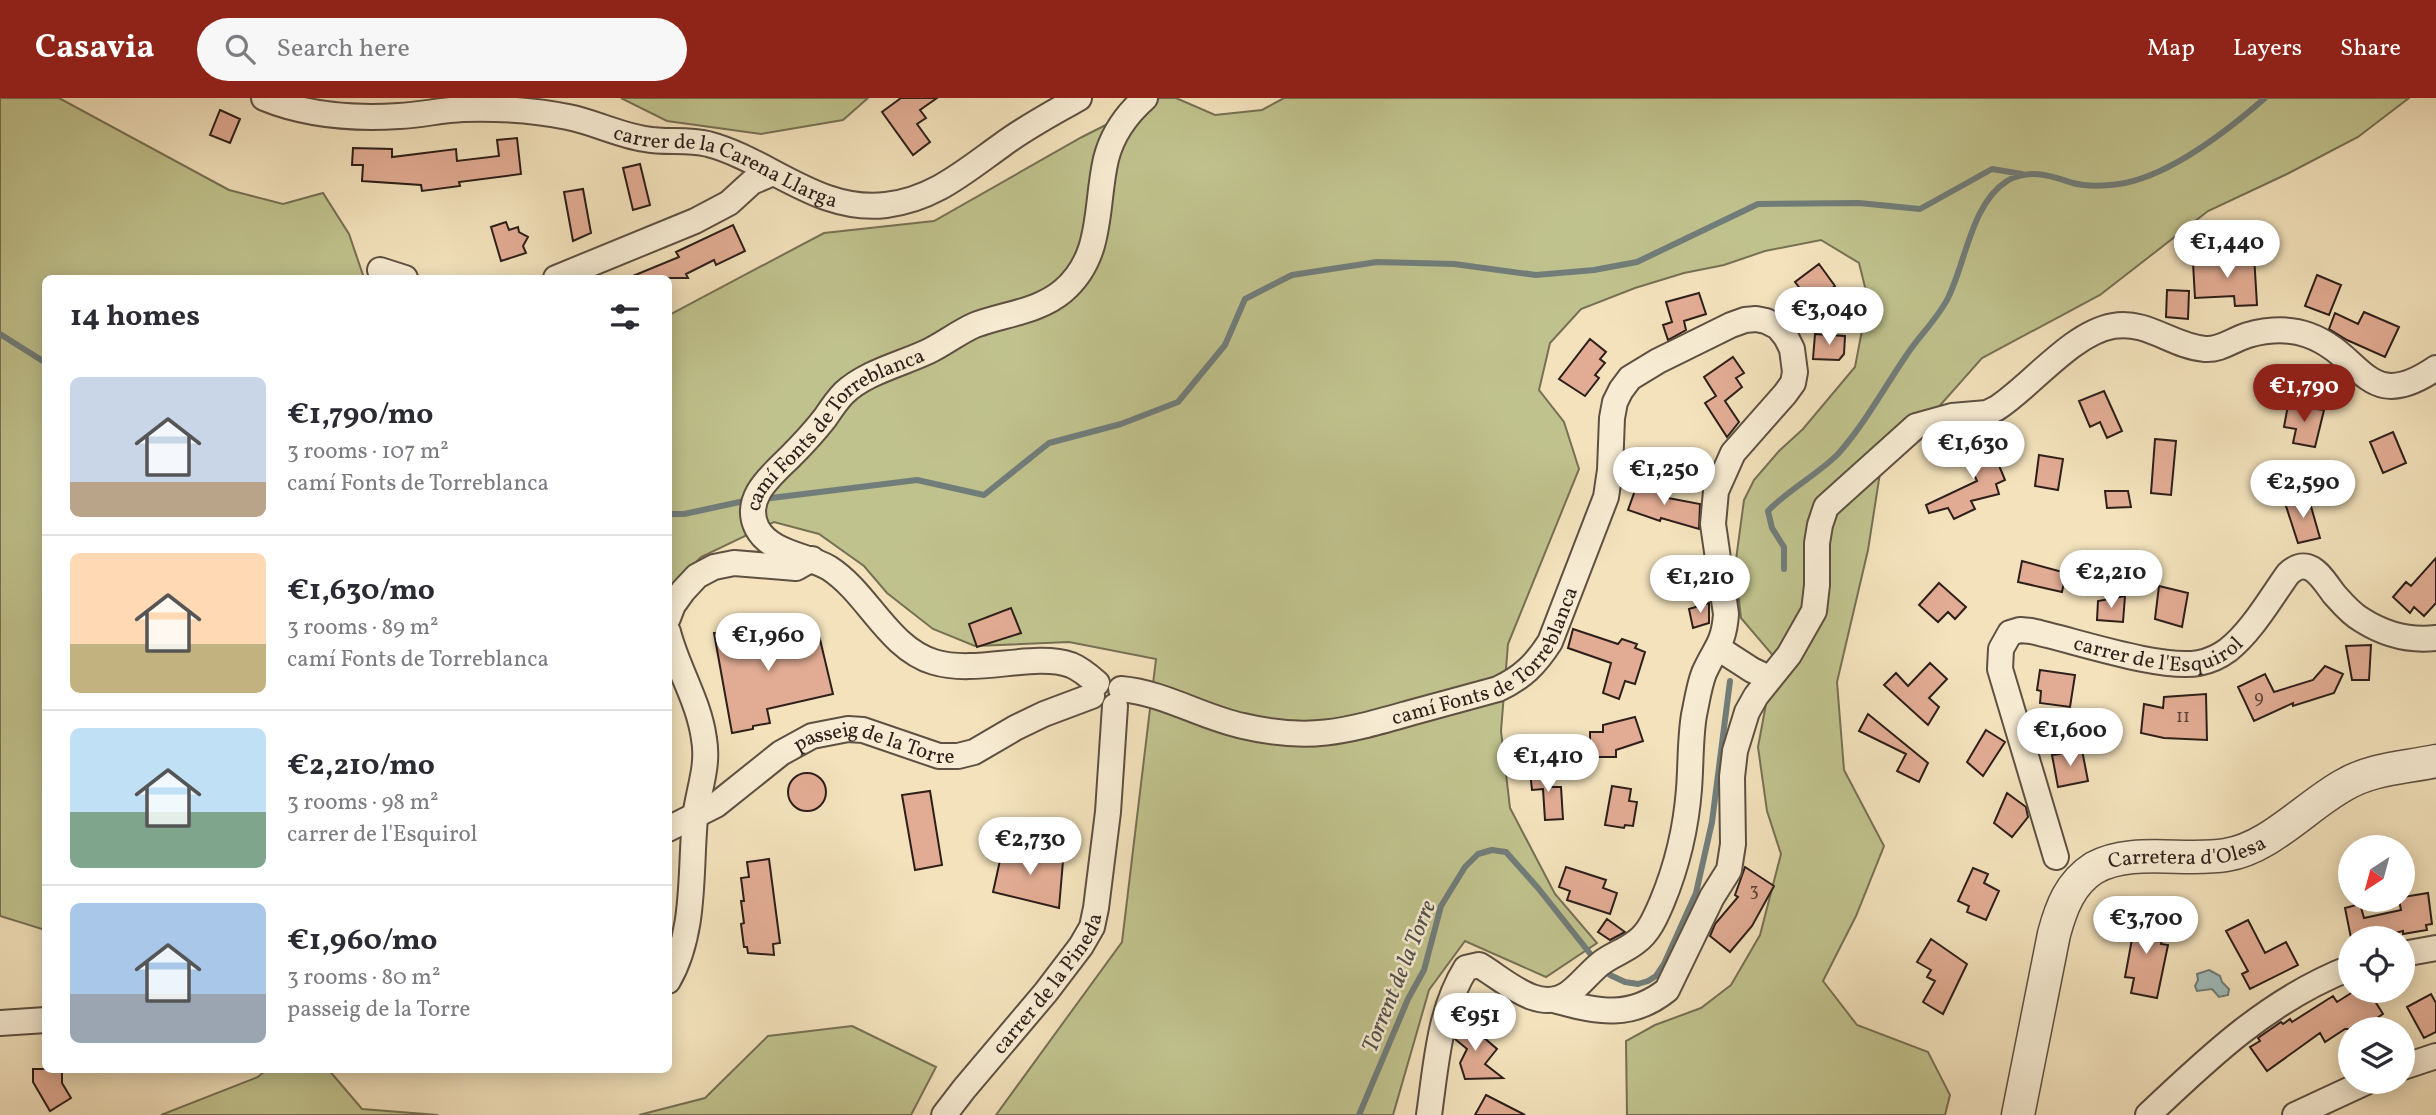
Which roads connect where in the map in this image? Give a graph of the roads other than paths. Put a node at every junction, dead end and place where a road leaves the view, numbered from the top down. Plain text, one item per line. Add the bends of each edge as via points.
1 (264, 98) edge
2 (1079, 98) edge
3 (1145, 98) edge
4 (773, 173) junction
5 (380, 270) dead end
6 (396, 275) edge
7 (562, 275) edge
8 (2436, 368) edge
9 (812, 559) junction
10 (672, 608) edge
11 (2436, 638) edge
12 (672, 643) edge
13 (1718, 648) junction
14 (1769, 678) junction
15 (1095, 689) junction
16 (1118, 697) junction
17 (2436, 761) edge
18 (695, 817) junction
19 (672, 827) edge
20 (2056, 857) dead end
21 (2436, 948) edge
22 (2415, 952) edge
23 (672, 974) edge
24 (2338, 974) edge
25 (1557, 1000) junction
26 (42, 1020) edge
27 (0, 1023) edge
28 (2436, 1056) edge
29 (2415, 1062) edge
30 (2340, 1094) edge
31 (944, 1115) edge
32 (1429, 1115) edge
33 (2018, 1115) edge
34 (2148, 1115) edge
35 (2295, 1115) edge

1 - 4 street, carrer de la Carena Llarga via 333,116 402,116 461,109 546,113 647,140 709,144
2 - 4 street, carrer de la Carena Llarga via 1002,145 968,172 911,200 883,205 829,199
3 - 9 street, camí Fonts de Torreblanca via 1112,142 1094,243 1074,280 1052,299 973,326 852,387 762,484 754,505 757,527 769,542
4 - 7 street via 695,221
5 - 6 street
8 - 14 street via 2412,383 2384,386 2307,334 2252,333 2207,349 2136,325 2111,326 2070,348 1997,408 1916,426 1826,506 1817,543 1814,611 1789,656
9 - 10 street via 796,568 734,563 714,567 697,576
9 - 15 street, camí Fonts de Torreblanca via 853,587 901,643 934,662 1068,664
11 - 20 street, carrer de l'Esquirol via 2404,637 2361,620 2317,572 2301,566 2288,574 2234,644 2198,663 2134,656 2031,631 2010,633 2001,649 2000,669
12 - 18 street via 704,738 704,777
13 - 14 street
13 - 16 street, camí Fonts de Torreblanca via 1726,614 1713,524 1716,491 1733,453 1785,394 1795,372 1786,337 1778,327 1756,319 1731,325 1658,361 1626,384 1612,418 1606,497 1550,642 1516,681 1353,730 1304,735 1240,726 1154,695
13 - 25 street via 1704,674 1694,716 1685,820 1675,871 1648,929 1637,942
14 - 25 street via 1747,712 1735,751 1729,870 1667,990 1654,1000 1617,1012
15 - 16 street, camí Fonts de Torreblanca via 1101,707
15 - 18 street, passeig de la Torre via 958,756 939,756 863,730 812,736 781,753 740,788
16 - 31 street, carrer de la Pineda via 1092,927 1046,992
17 - 33 street, Carretera d'Olesa via 2366,774 2342,785 2280,832 2227,855 2134,857 2095,868 2078,881 2062,905 2054,934
18 - 19 street, passeig de la Torre
18 - 23 street via 683,946
21 - 22 street
24 - 34 street via 2300,991 2240,1031
25 - 32 street via 1543,1002 1531,997 1479,965 1466,968 1443,1025
26 - 27 street
28 - 29 street
30 - 35 street

